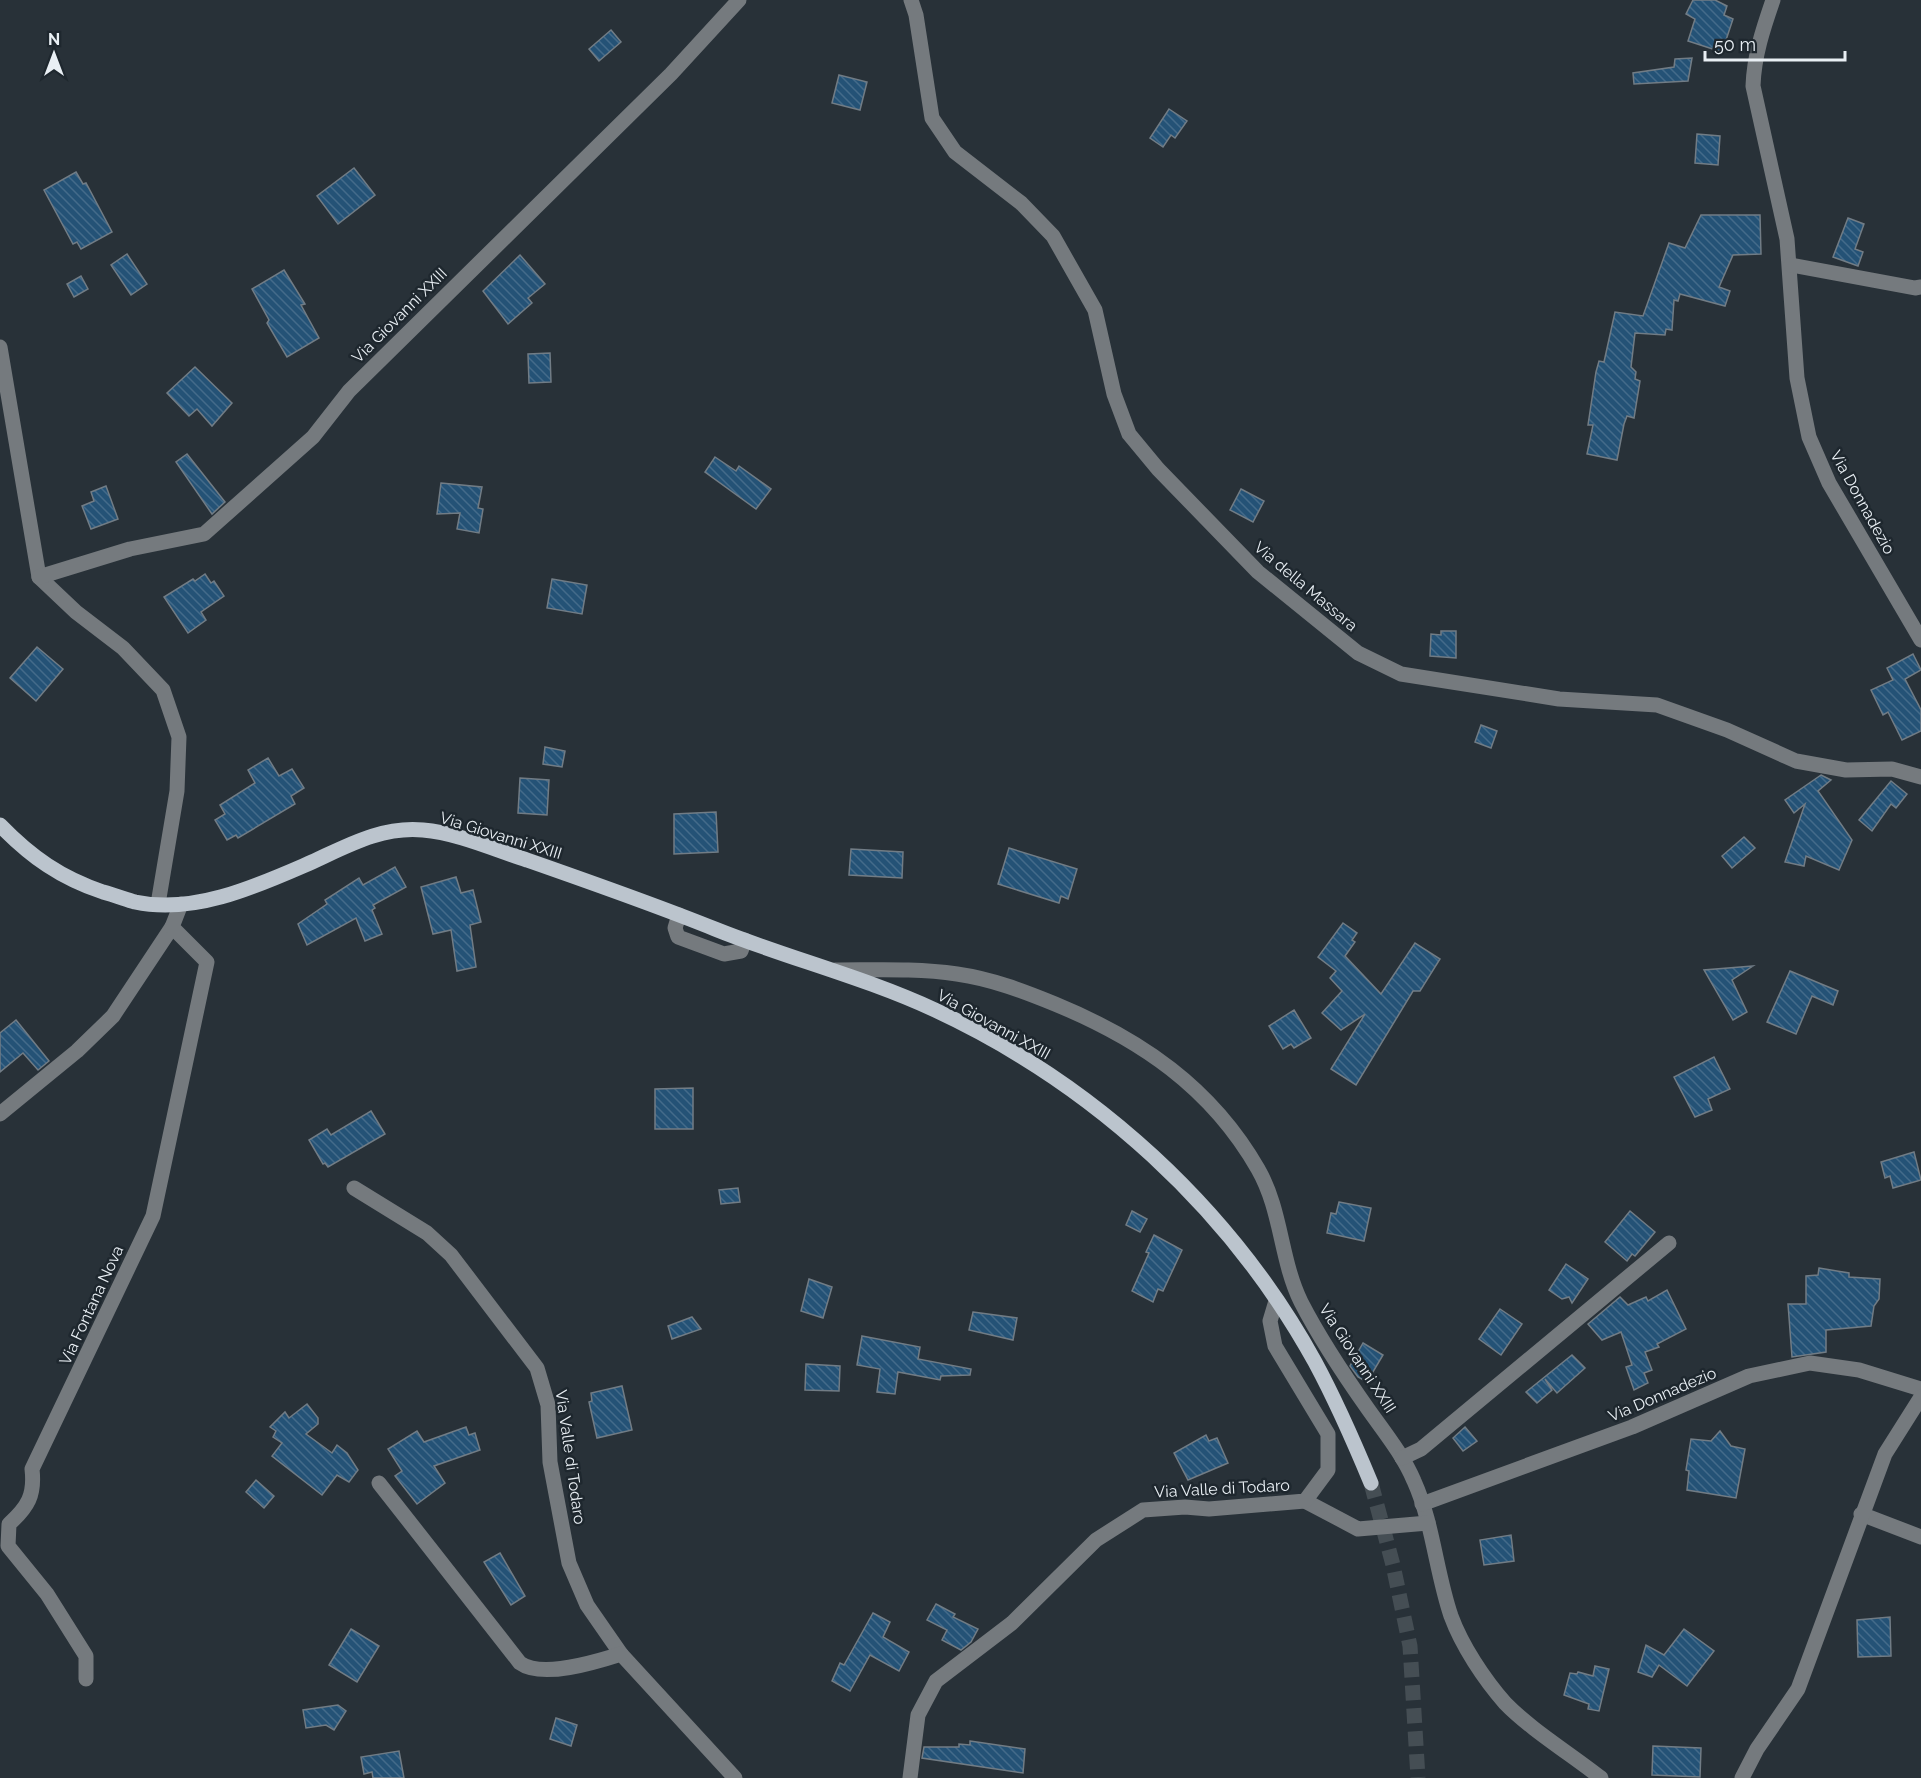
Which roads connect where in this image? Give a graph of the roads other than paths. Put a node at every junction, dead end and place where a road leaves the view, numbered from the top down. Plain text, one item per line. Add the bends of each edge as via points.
1 (739, 0) edge
2 (911, 0) edge
3 (1773, 0) edge
4 (1791, 265) junction
5 (1921, 287) edge
6 (0, 347) edge
7 (39, 577) junction
8 (1921, 640) edge
9 (1921, 777) edge
10 (0, 825) edge
11 (158, 904) junction
12 (181, 904) junction
13 (172, 927) junction
14 (830, 970) junction
15 (0, 1114) edge
16 (354, 1188) dead end
17 (1669, 1243) dead end
18 (1276, 1301) junction
19 (1921, 1389) edge
20 (1921, 1397) edge
21 (1402, 1458) junction
22 (379, 1483) dead end
23 (1371, 1483) tunnel mouth
24 (1305, 1501) junction
25 (1422, 1504) junction
26 (1861, 1514) junction
27 (1428, 1523) junction
28 (1921, 1537) edge
29 (621, 1654) junction
30 (86, 1679) dead end
31 (735, 1778) edge
32 (910, 1778) edge
33 (1601, 1778) edge
34 (1742, 1778) edge

1 - 7 street, Via Giovanni XXIII via 671,74 356,383 313,437 204,534 130,549
2 - 9 street, Via della Massara via 932,117 955,152 1021,203 1053,236 1095,310 1114,394 1129,434 1258,572 1358,653 1401,674 1559,699 1657,705 1796,761 1846,770 1892,769
3 - 4 street, Via Donnadezio via 1758,45 1753,86
4 - 5 street
4 - 8 street, Via Donnadezio via 1797,378 1809,437 1829,483
6 - 7 street
7 - 11 street via 123,648 164,690 179,737 177,791
10 - 11 main road, Via Giovanni XXIII via 45,866 78,883 137,902
11 - 12 main road, Via Giovanni XXIII
12 - 13 street
12 - 14 main road, Via Giovanni XXIII via 222,897 366,837 421,829 487,846
13 - 15 street via 113,1016
13 - 30 street, Via Fontana Nova via 207,962 153,1216 32,1469 34,1488 22,1513 9,1524 8,1546 47,1594 86,1656
14 - 18 main road, Via Giovanni XXIII via 932,1009 1008,1049 1131,1135 1172,1172 1220,1225
14 - 21 street, Via Giovanni XXIII via 934,971 992,981 1103,1023 1161,1059 1205,1100 1258,1169 1278,1215 1286,1260 1299,1299
16 - 29 street, Via Valle di Todaro via 427,1233 451,1255 537,1368 548,1405 550,1462 569,1563 587,1605
17 - 21 street via 1421,1449
18 - 23 main road, Via Giovanni XXIII via 1345,1420
18 - 24 street, Via Valle di Todaro via 1270,1321 1275,1346 1328,1434 1328,1470
19 - 25 street, Via Donnadezio via 1859,1370 1810,1363 1749,1376 1632,1427
20 - 26 street via 1885,1454
21 - 25 street, Via Giovanni XXIII
22 - 29 street via 520,1664 539,1670 589,1664
24 - 27 street via 1358,1529
24 - 32 street, Via Valle di Todaro via 1253,1507 1143,1510 1096,1540 1012,1623 936,1681 918,1715
25 - 27 street, Via Giovanni XXIII
26 - 28 street
26 - 34 street via 1798,1689
27 - 33 street, Via Giovanni XXIII via 1451,1614 1461,1640 1482,1671 1506,1703
29 - 31 street, Via Valle di Todaro

